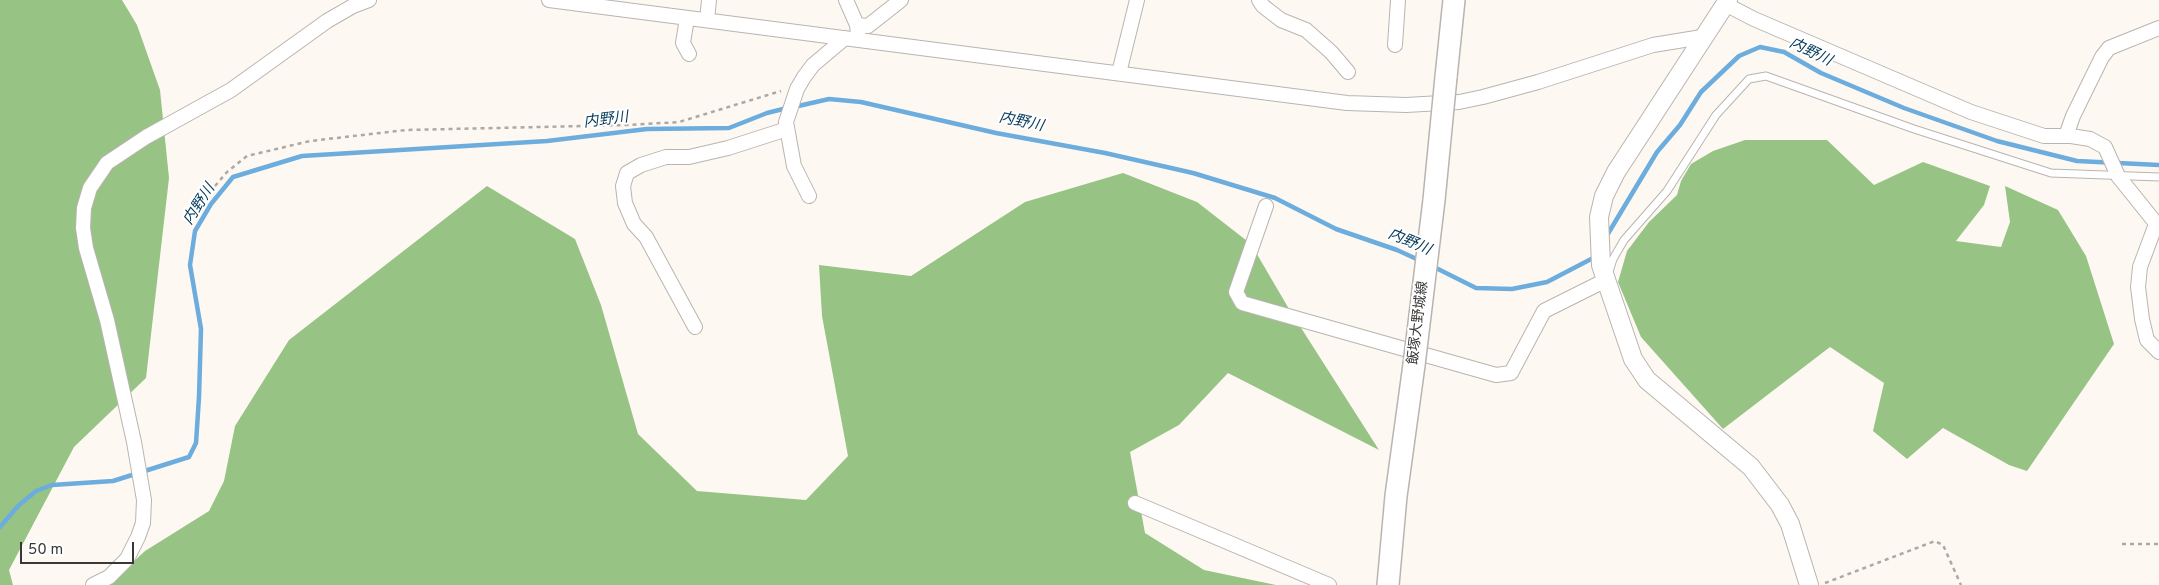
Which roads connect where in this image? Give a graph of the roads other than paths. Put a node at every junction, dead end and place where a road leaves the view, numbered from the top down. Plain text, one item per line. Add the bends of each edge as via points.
1 (369, 0) edge
2 (549, 0) edge
3 (710, 0) edge
4 (846, 0) edge
5 (901, 0) edge
6 (1137, 0) edge
7 (1259, 0) edge
8 (1398, 0) edge
9 (1454, 0) edge
10 (1727, 2) edge
11 (345, 5) edge
12 (687, 18) junction
13 (707, 20) junction
14 (857, 25) junction
15 (2159, 28) edge
16 (1702, 37) junction
17 (852, 39) junction
18 (1395, 45) dead end
19 (689, 54) dead end
20 (1348, 72) dead end
21 (1118, 74) junction
22 (787, 126) junction
23 (2066, 136) junction
24 (2118, 176) junction
25 (2159, 177) edge
26 (809, 196) dead end
27 (1266, 206) dead end
28 (2158, 226) edge
29 (1603, 273) junction
30 (696, 327) dead end
31 (2159, 352) edge
32 (1135, 503) dead end
33 (93, 585) edge
34 (1328, 585) edge
35 (1388, 585) edge
36 (1809, 585) edge

1 - 11 street
2 - 12 street
3 - 13 street
4 - 14 street
5 - 14 street via 868,26
6 - 21 street
7 - 20 street via 1281,20 1306,30
8 - 18 street
9 - 35 main road, 飯塚大野城線, bridge via 1434,200 1396,496
10 - 16 street
10 - 23 street via 1971,112 2044,136
11 - 33 street via 287,52 231,90 146,137 107,163 90,188 84,208 86,248 107,320 144,500 138,537 127,559 109,577
12 - 13 street
12 - 19 street via 683,43
13 - 17 street
14 - 17 street
15 - 23 street via 2109,48
16 - 21 street via 1653,45 1538,82 1459,102 1406,105 1347,103
16 - 29 street via 1604,196 1599,217
17 - 21 street
17 - 22 street via 813,65 798,87
22 - 26 street via 794,166
22 - 30 street via 728,148 689,157 666,157 641,165 627,174 623,186 625,203 634,224 646,237
23 - 24 street via 2090,139 2105,147
24 - 25 lane
24 - 28 street
24 - 29 lane via 2051,173 1766,76 1749,78 1716,114 1667,191 1624,240
27 - 29 street via 1236,292 1242,303 1496,375 1511,372 1544,311
28 - 31 street via 2140,267 2138,287 2147,340
29 - 36 street via 1633,359 1647,380 1751,467 1790,524
32 - 34 street

